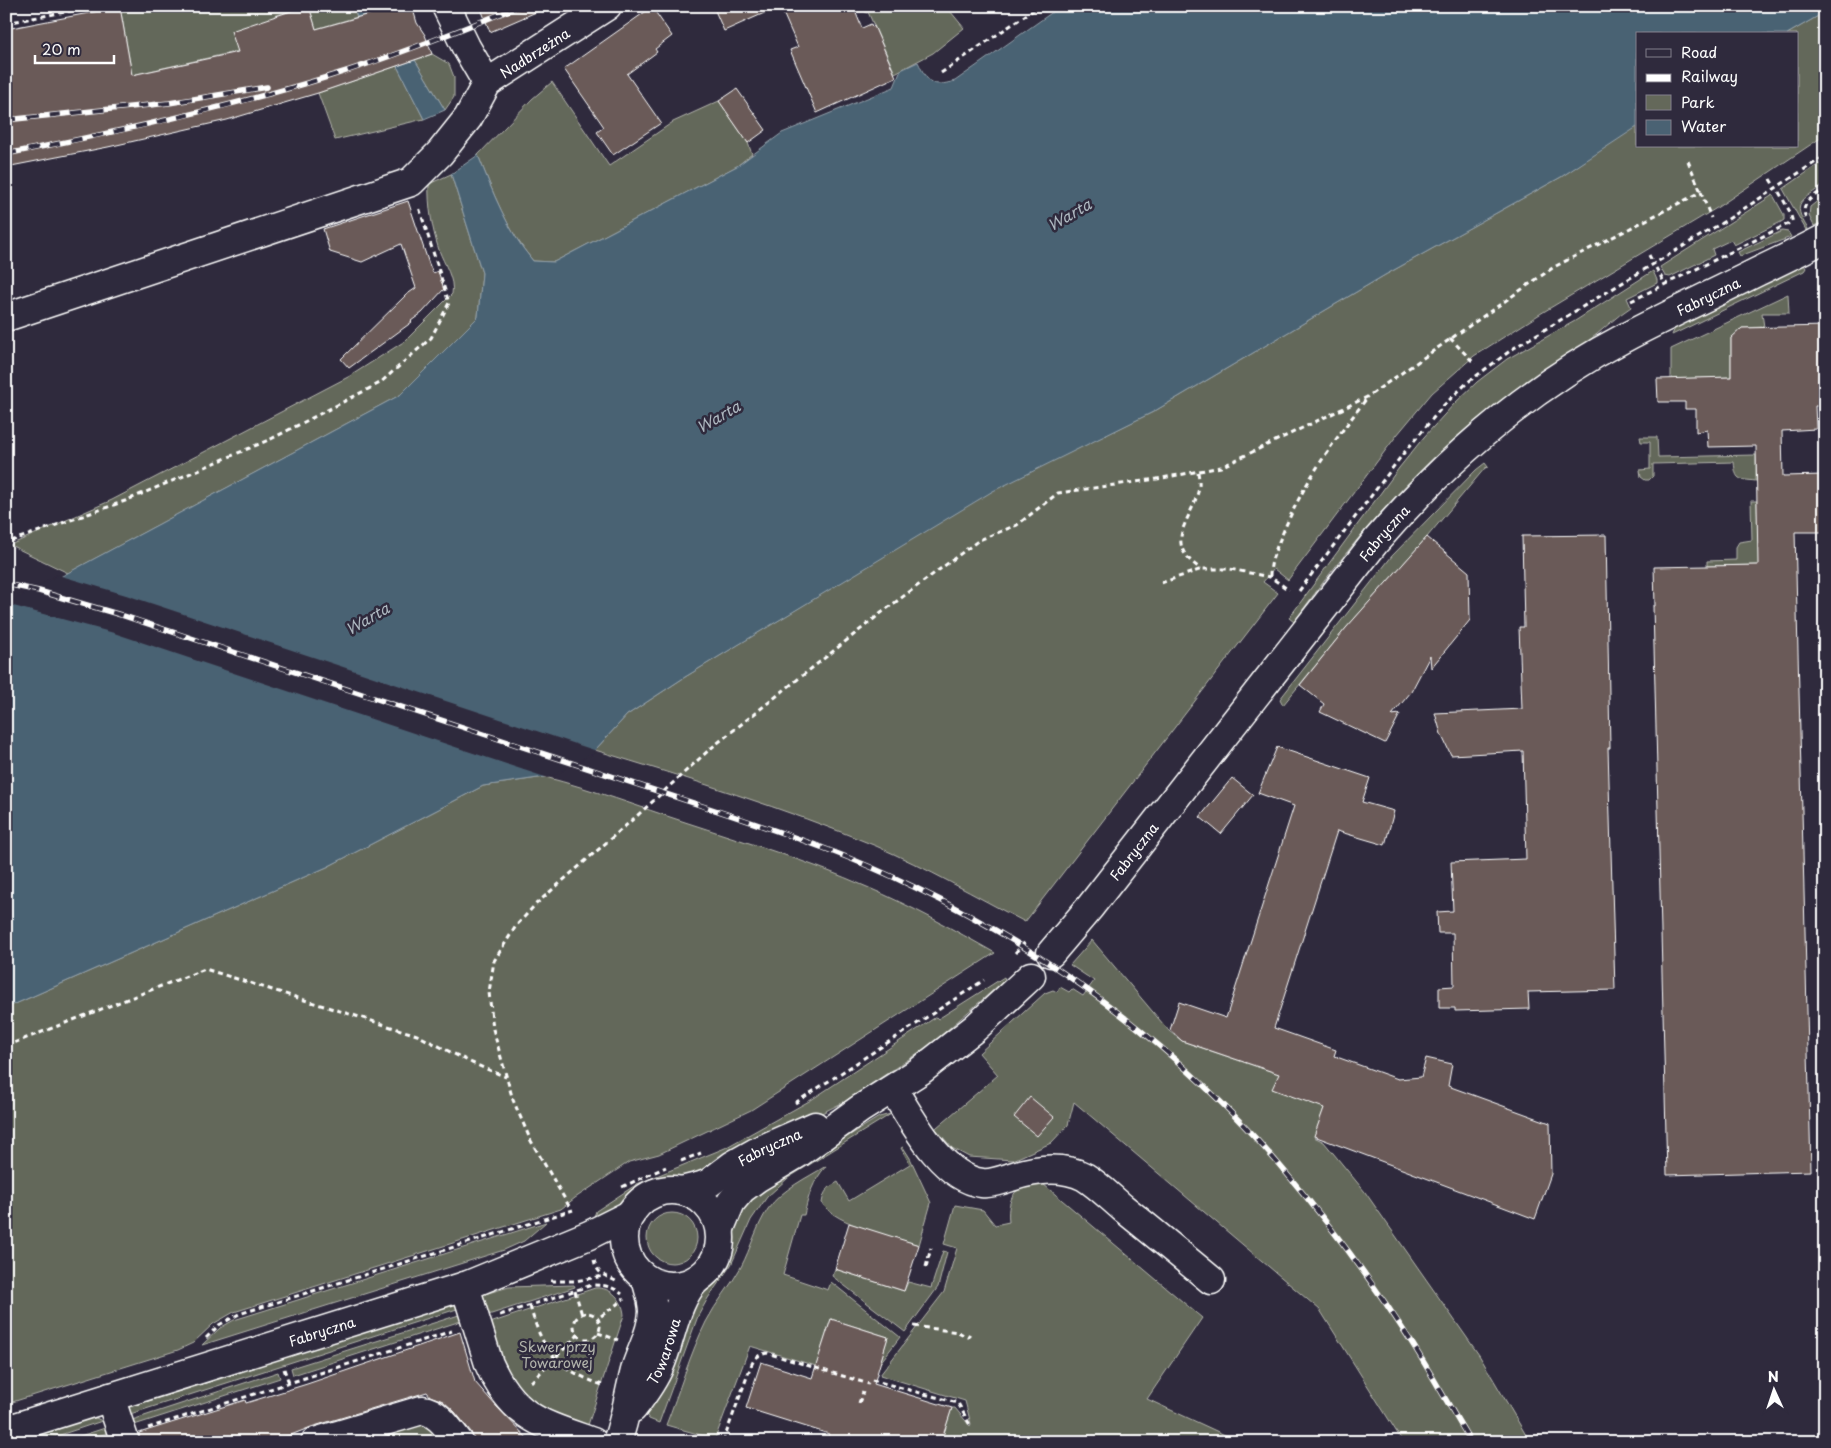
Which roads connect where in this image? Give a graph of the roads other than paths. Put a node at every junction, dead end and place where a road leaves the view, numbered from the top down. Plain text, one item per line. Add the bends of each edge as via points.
1 (446, 6) edge
2 (607, 6) edge
3 (487, 83) junction
4 (1825, 238) edge
5 (6, 316) edge
6 (1042, 944) road end
7 (1031, 976) dead end
8 (893, 1089) junction
9 (860, 1109) junction
10 (681, 1191) junction
11 (630, 1214) junction
12 (720, 1228) junction
13 (646, 1279) junction
14 (696, 1280) junction
15 (1212, 1280) dead end
16 (465, 1286) junction
17 (110, 1397) junction
18 (6, 1430) edge
19 (621, 1430) edge
20 (124, 1439) edge
21 (314, 1442) edge
22 (459, 1442) edge
23 (593, 1442) edge

1 - 3 street
2 - 3 street, Nadbrzeżna
3 - 5 street via 468,118 411,182
4 - 6 street, Fabryczna via 1606,348 1530,398 1448,466 1376,541 1090,907
7 - 8 street, Fabryczna via 975,1028
8 - 9 street, Fabryczna
8 - 15 street via 927,1142 946,1164 962,1176 988,1183 1050,1169 1085,1178
9 - 10 street, Fabryczna via 758,1151 709,1182
9 - 12 street, Fabryczna via 831,1132 742,1189 731,1202
10 - 11 street via 668,1190 650,1195
10 - 12 street via 708,1205
11 - 13 street via 624,1247 634,1268
11 - 16 street, Fabryczna via 589,1236
12 - 14 street via 716,1258 704,1275
13 - 14 street via 671,1286
13 - 19 street, Towarowa via 653,1314
14 - 19 street, Towarowa via 681,1302 659,1368
16 - 17 street, Fabryczna
16 - 23 street via 494,1376 512,1401 547,1426
17 - 18 street, Fabryczna
17 - 20 street
21 - 22 street via 422,1410 434,1414

